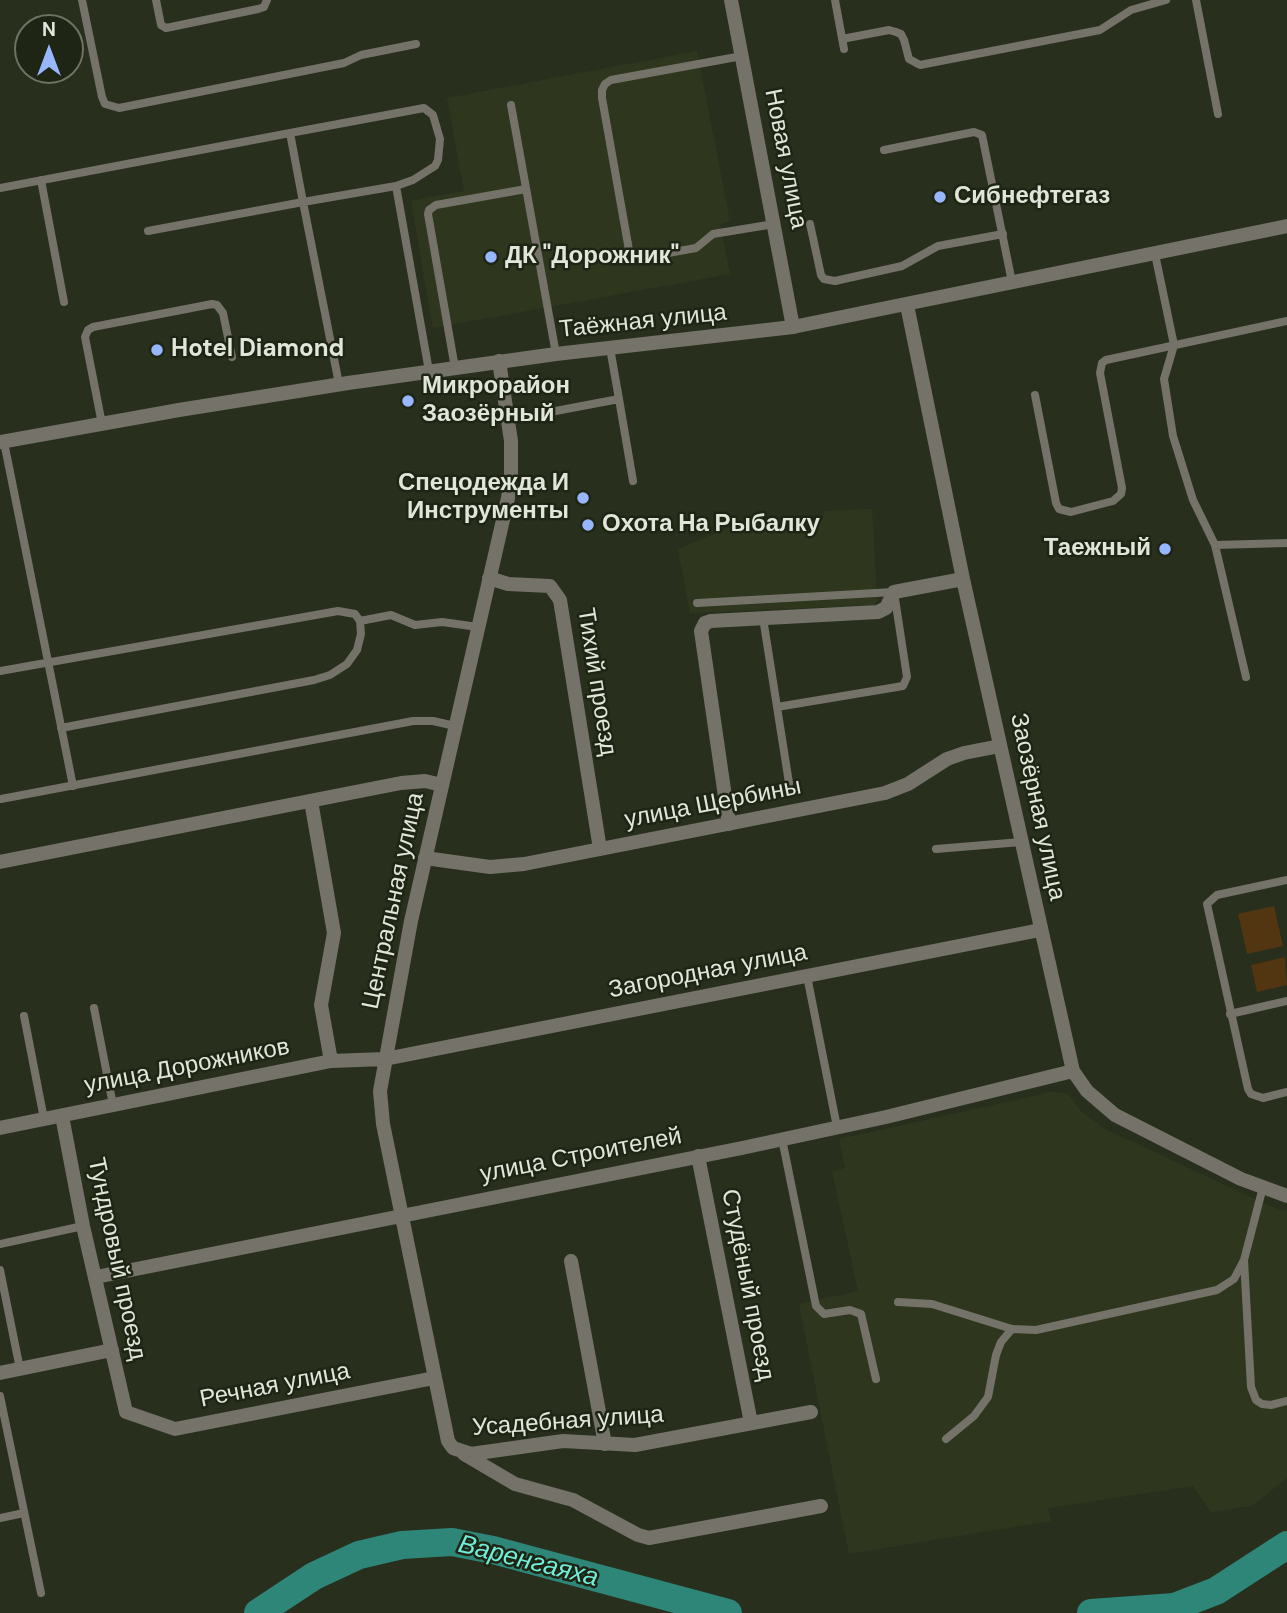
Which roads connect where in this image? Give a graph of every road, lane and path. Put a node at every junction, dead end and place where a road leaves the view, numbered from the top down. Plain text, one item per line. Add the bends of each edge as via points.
1 (82, 0) edge
2 (156, 0) edge
3 (267, 0) edge
4 (731, 0) edge
5 (835, 0) edge
6 (1166, 0) edge
7 (1196, 0) edge
8 (842, 39) junction
9 (416, 44) dead end
10 (844, 49) dead end
11 (742, 56) junction
12 (511, 105) dead end
13 (1218, 114) dead end
14 (290, 134) junction
15 (884, 150) dead end
16 (41, 180) junction
17 (396, 186) junction
18 (0, 188) edge
19 (526, 189) junction
20 (303, 202) junction
21 (774, 224) junction
22 (810, 224) dead end
23 (1287, 226) edge
24 (148, 231) dead end
25 (1003, 234) junction
26 (1155, 254) junction
27 (1012, 282) junction
28 (64, 302) dead end
29 (907, 305) junction
30 (1287, 321) edge
31 (793, 327) junction
32 (1174, 345) junction
33 (610, 348) junction
34 (556, 354) junction
35 (232, 357) dead end
36 (499, 361) junction
37 (455, 368) junction
38 (429, 371) junction
39 (339, 384) junction
40 (1035, 395) dead end
41 (620, 399) junction
42 (508, 420) junction
43 (102, 424) junction
44 (2, 442) edge
45 (633, 481) dead end
46 (1287, 543) edge
47 (1215, 545) junction
48 (489, 578) junction
49 (963, 579) junction
50 (894, 593) junction
51 (697, 603) dead end
52 (763, 618) junction
53 (360, 621) junction
54 (478, 627) junction
55 (48, 662) junction
56 (0, 671) edge
57 (1246, 677) dead end
58 (777, 708) junction
59 (455, 726) junction
60 (61, 729) junction
61 (1000, 746) junction
62 (789, 783) dead end
63 (442, 785) junction
64 (73, 786) junction
65 (1, 799) edge
66 (311, 801) junction
67 (729, 824) junction
68 (1021, 842) junction
69 (600, 849) junction
70 (936, 849) dead end
71 (425, 858) junction
72 (0, 862) edge
73 (1287, 880) edge
74 (1040, 930) junction
75 (807, 976) junction
76 (1287, 1001) edge
77 (94, 1008) dead end
78 (1230, 1014) junction
79 (24, 1016) dead end
80 (385, 1059) junction
81 (331, 1061) junction
82 (1073, 1072) junction
83 (1287, 1092) edge
84 (113, 1105) junction
85 (62, 1116) junction
86 (44, 1119) junction
87 (837, 1127) junction
88 (0, 1128) edge
89 (782, 1139) junction
90 (698, 1156) junction
91 (1263, 1187) junction
92 (1287, 1196) edge
93 (401, 1214) junction
94 (83, 1226) junction
95 (0, 1244) edge
96 (1244, 1259) junction
97 (571, 1261) dead end
98 (0, 1270) edge
99 (96, 1277) junction
100 (898, 1302) dead end
101 (1012, 1329) junction
102 (112, 1349) junction
103 (20, 1369) junction
104 (0, 1373) edge
105 (434, 1378) junction
106 (876, 1379) dead end
107 (0, 1396) edge
108 (1287, 1401) edge
109 (126, 1412) joint
110 (811, 1412) dead end
111 (751, 1423) junction
112 (946, 1439) dead end
113 (605, 1444) junction
114 (458, 1451) junction
115 (821, 1506) dead end
116 (24, 1513) junction
117 (0, 1518) edge
118 (41, 1593) dead end

1 - 9 lane via 102,97 105,104 119,108
2 - 3 lane via 161,24 166,27 258,9
4 - 11 street, Новая улица
5 - 8 lane
6 - 8 lane via 1131,10 1100,30 920,65 909,59 904,40 896,32
7 - 13 lane
8 - 10 lane
11 - 21 street, Новая улица
11 - 21 lane via 605,84 602,97 629,250 636,258 652,256 696,248 713,234
12 - 19 lane
14 - 16 lane
14 - 17 lane via 424,108 437,123 438,160 426,174
14 - 20 lane
15 - 25 lane via 979,132
16 - 18 lane
16 - 28 lane
17 - 20 lane
17 - 38 lane
19 - 34 lane
19 - 37 lane via 429,210
20 - 24 lane
20 - 39 lane
21 - 31 street, Новая улица
22 - 25 lane via 821,275 828,281 895,269 938,246
23 - 26 street, Таёжная улица
25 - 27 lane
26 - 27 street, Таёжная улица
26 - 32 lane
27 - 29 street, Таёжная улица
29 - 31 street, Таёжная улица
29 - 49 street, Заозёрная улица
30 - 32 lane
31 - 33 street, Таёжная улица
32 - 40 lane via 1106,360 1100,368 1122,488 1113,502 1071,512 1059,509
32 - 47 lane via 1164,379 1171,425 1188,487
33 - 34 street, Таёжная улица
33 - 41 lane
34 - 36 street, Таёжная улица
35 - 43 lane via 223,313 217,305 93,327 85,337
36 - 37 street, Таёжная улица
36 - 42 street, Центральная улица
37 - 38 street, Таёжная улица
38 - 39 street, Таёжная улица
39 - 43 street, Таёжная улица
41 - 42 lane
41 - 45 lane
42 - 48 street, Центральная улица via 511,477
43 - 44 street, Таёжная улица
44 - 55 lane
46 - 47 lane
47 - 57 lane
48 - 54 street, Центральная улица
48 - 69 street, Тихий проезд via 550,586 560,600
49 - 50 street
49 - 61 street, Заозёрная улица
50 - 51 lane
50 - 52 street via 886,608 878,612
50 - 58 lane via 907,677 903,686
52 - 58 lane
52 - 67 street via 710,621 701,631
53 - 54 lane via 391,615 415,625 442,622
53 - 55 lane via 355,614 338,611
53 - 60 lane via 356,650 330,675
54 - 59 street, Центральная улица
55 - 56 lane
55 - 60 lane
58 - 62 lane
59 - 63 street, Центральная улица
59 - 64 lane via 413,721
60 - 64 lane
61 - 67 street, улица Щербины via 947,759 885,793
61 - 68 street, Заозёрная улица
63 - 66 street via 401,783
63 - 71 street, Центральная улица
64 - 65 lane
66 - 72 street
66 - 81 street via 334,933 321,1005
67 - 69 street, улица Щербины
68 - 70 lane
68 - 74 street, Заозёрная улица
69 - 71 street, улица Щербины via 507,866
71 - 80 street, Центральная улица
73 - 78 lane via 1217,895 1207,904
74 - 75 street, Загородная улица
74 - 82 street, Заозёрная улица
75 - 80 street, Загородная улица
75 - 87 lane
76 - 78 lane
77 - 84 lane
78 - 83 lane via 1251,1094 1264,1097
79 - 86 lane
80 - 81 street, улица Дорожников
80 - 93 street, Центральная улица via 380,1106
81 - 84 street, улица Дорожников
82 - 87 street, улица Строителей
82 - 91 street, Заозёрная улица via 1115,1115
84 - 85 street, улица Дорожников
85 - 86 street, улица Дорожников
85 - 94 street, Тундровый проезд
86 - 88 street, улица Дорожников
87 - 89 street, улица Строителей
89 - 90 street, улица Строителей
89 - 106 lane via 817,1306 824,1314 850,1310 861,1314
90 - 93 street, улица Строителей
90 - 111 street, Студёный проезд
91 - 92 street, Заозёрная улица
91 - 96 lane
93 - 99 street, улица Строителей
93 - 105 street, Центральная улица
94 - 95 lane
94 - 99 street, Тундровый проезд
96 - 101 lane via 1234,1279 1217,1290 1036,1330
96 - 108 lane via 1252,1394 1262,1404
97 - 113 street
98 - 103 lane
99 - 102 street, Тундровый проезд
100 - 101 lane via 932,1304
101 - 112 lane via 996,1355 988,1397 974,1416
102 - 103 street
102 - 109 street, Тундровый проезд
103 - 104 street
105 - 109 street, Речная улица via 175,1429
105 - 114 street, Центральная улица via 448,1441
107 - 116 lane
110 - 111 street, Усадебная улица
111 - 113 street, Усадебная улица via 635,1445
113 - 114 street, Усадебная улица via 563,1440 471,1454
114 - 115 street via 515,1485 573,1500 649,1538
116 - 117 lane
116 - 118 lane

